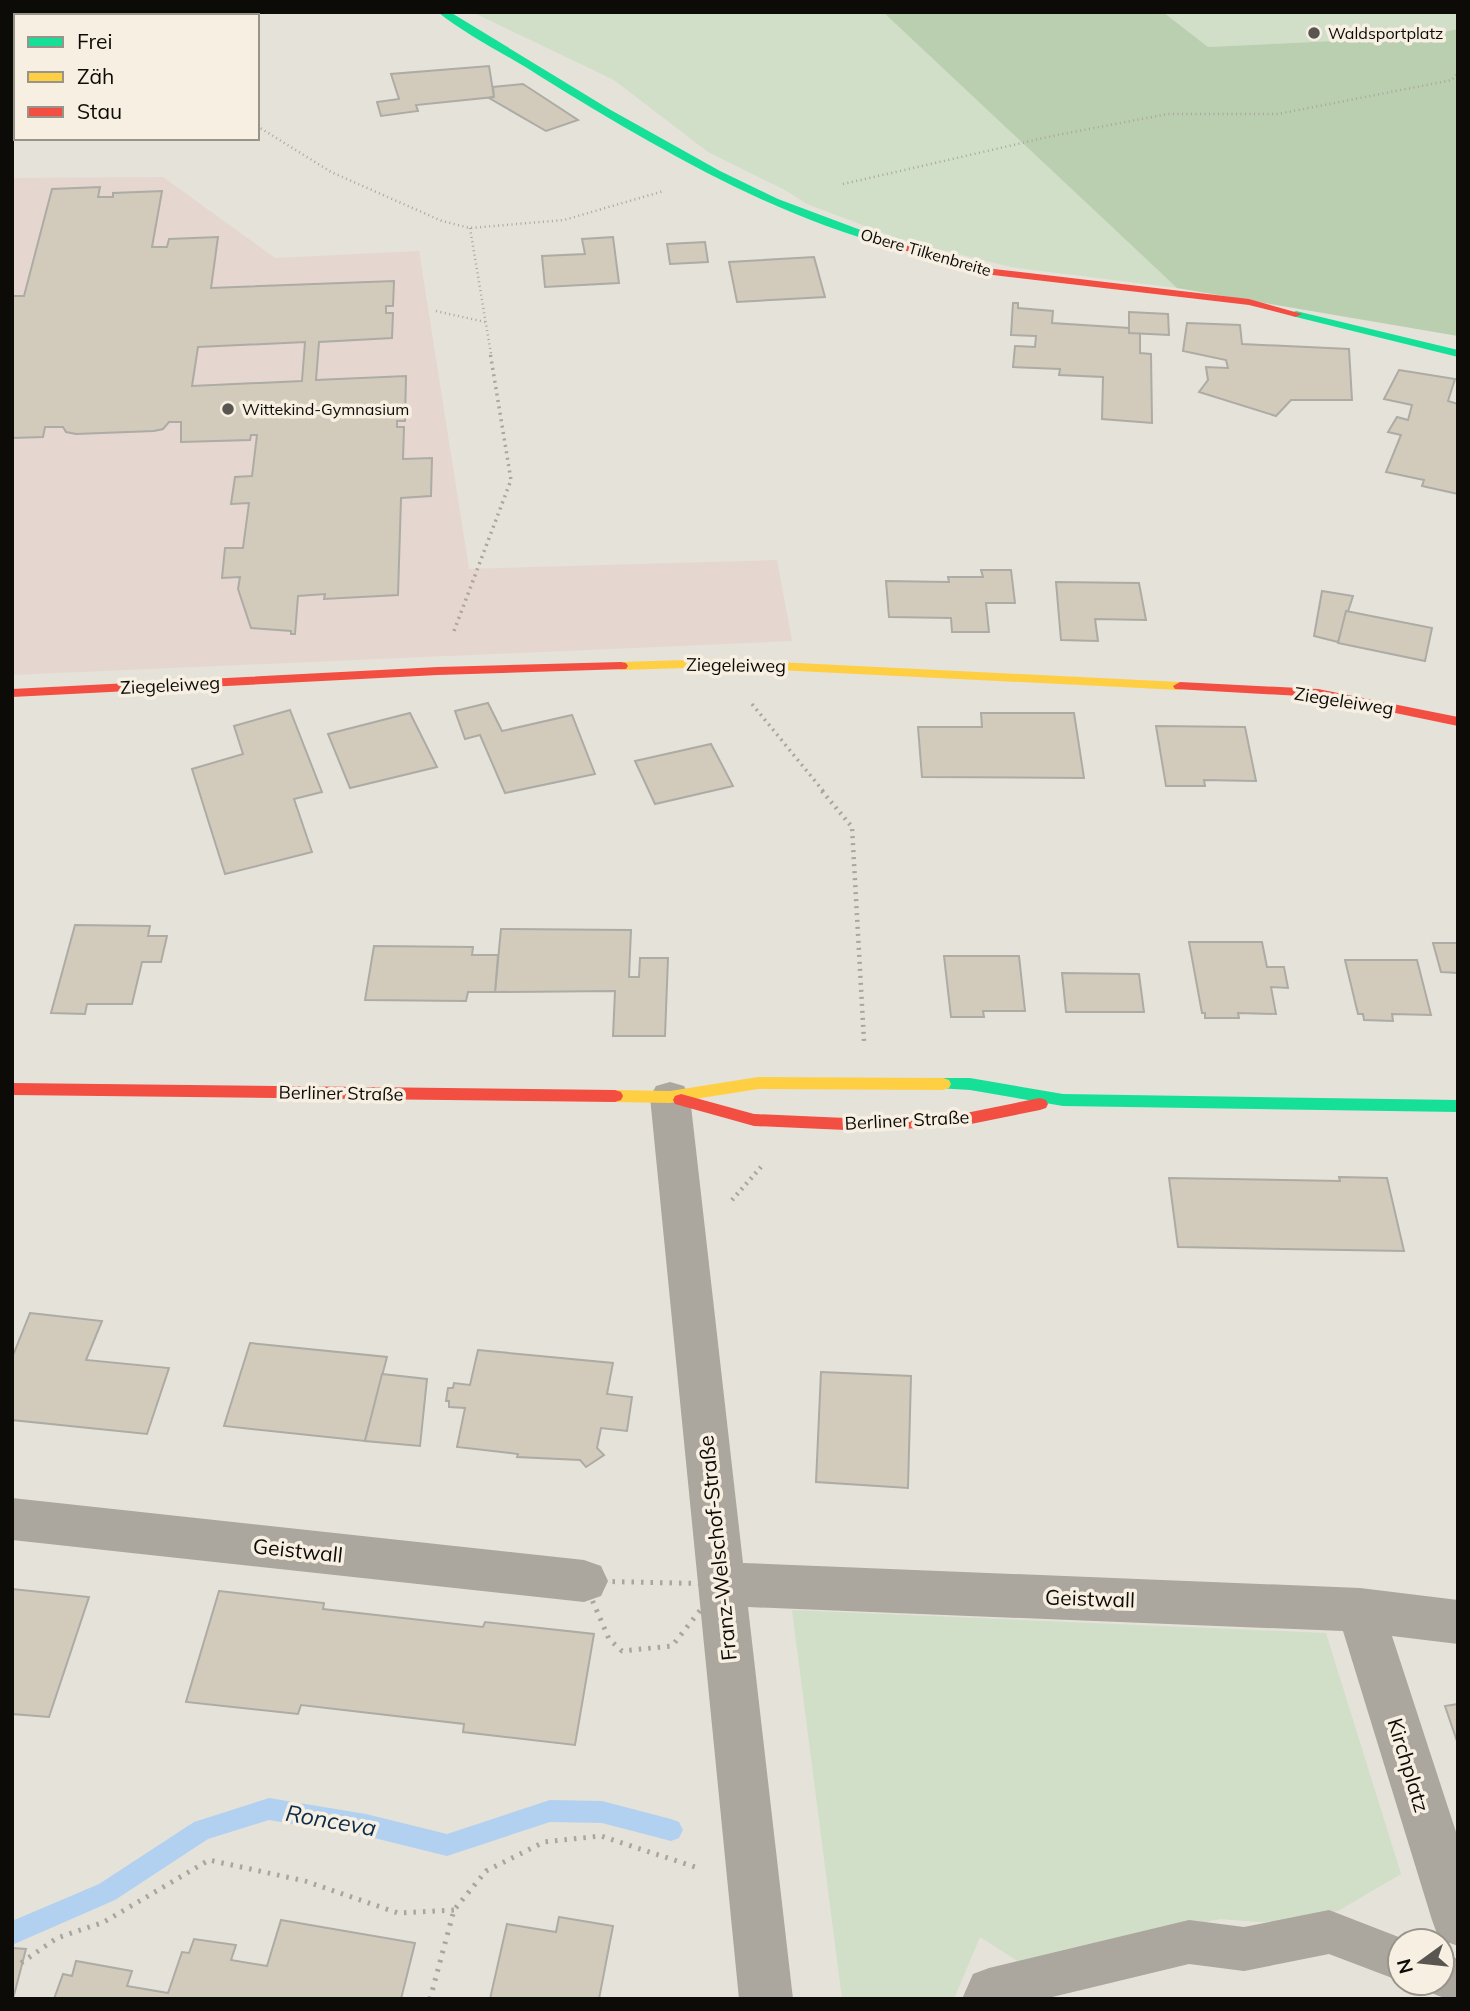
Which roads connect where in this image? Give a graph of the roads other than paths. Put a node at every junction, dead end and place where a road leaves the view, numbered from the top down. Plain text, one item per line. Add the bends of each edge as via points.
1 (443, 12) edge
2 (1458, 354) edge
3 (12, 693) edge
4 (1458, 722) edge
5 (12, 1089) edge
6 (670, 1097) junction
7 (1062, 1100) junction
8 (1458, 1106) edge
9 (12, 1519) edge
10 (584, 1581) road end
11 (721, 1584) junction
12 (1360, 1610) junction
13 (1458, 1622) edge
14 (1458, 1920) edge
15 (1386, 1954) edge
16 (766, 1999) edge
17 (984, 1999) edge

1 - 2 street, Obere Tilkenbreite via 679,154 774,200 870,238 993,272 1249,302
3 - 4 street, Ziegeleiweg via 438,671 718,663 1318,693
5 - 6 street, Berliner Straße
6 - 7 street, Berliner Straße via 758,1083 970,1084
6 - 7 street, Berliner Straße via 754,1121 868,1125 966,1119
6 - 11 street, Franz-Welschof-Straße
7 - 8 street, Berliner Straße
9 - 10 street, Geistwall
11 - 12 street, Geistwall
11 - 16 street, Franz-Welschof-Straße
12 - 13 street, Geistwall
12 - 14 street, Kirchplatz
15 - 17 lane via 1329,1932 1244,1949 1189,1942 989,1990

